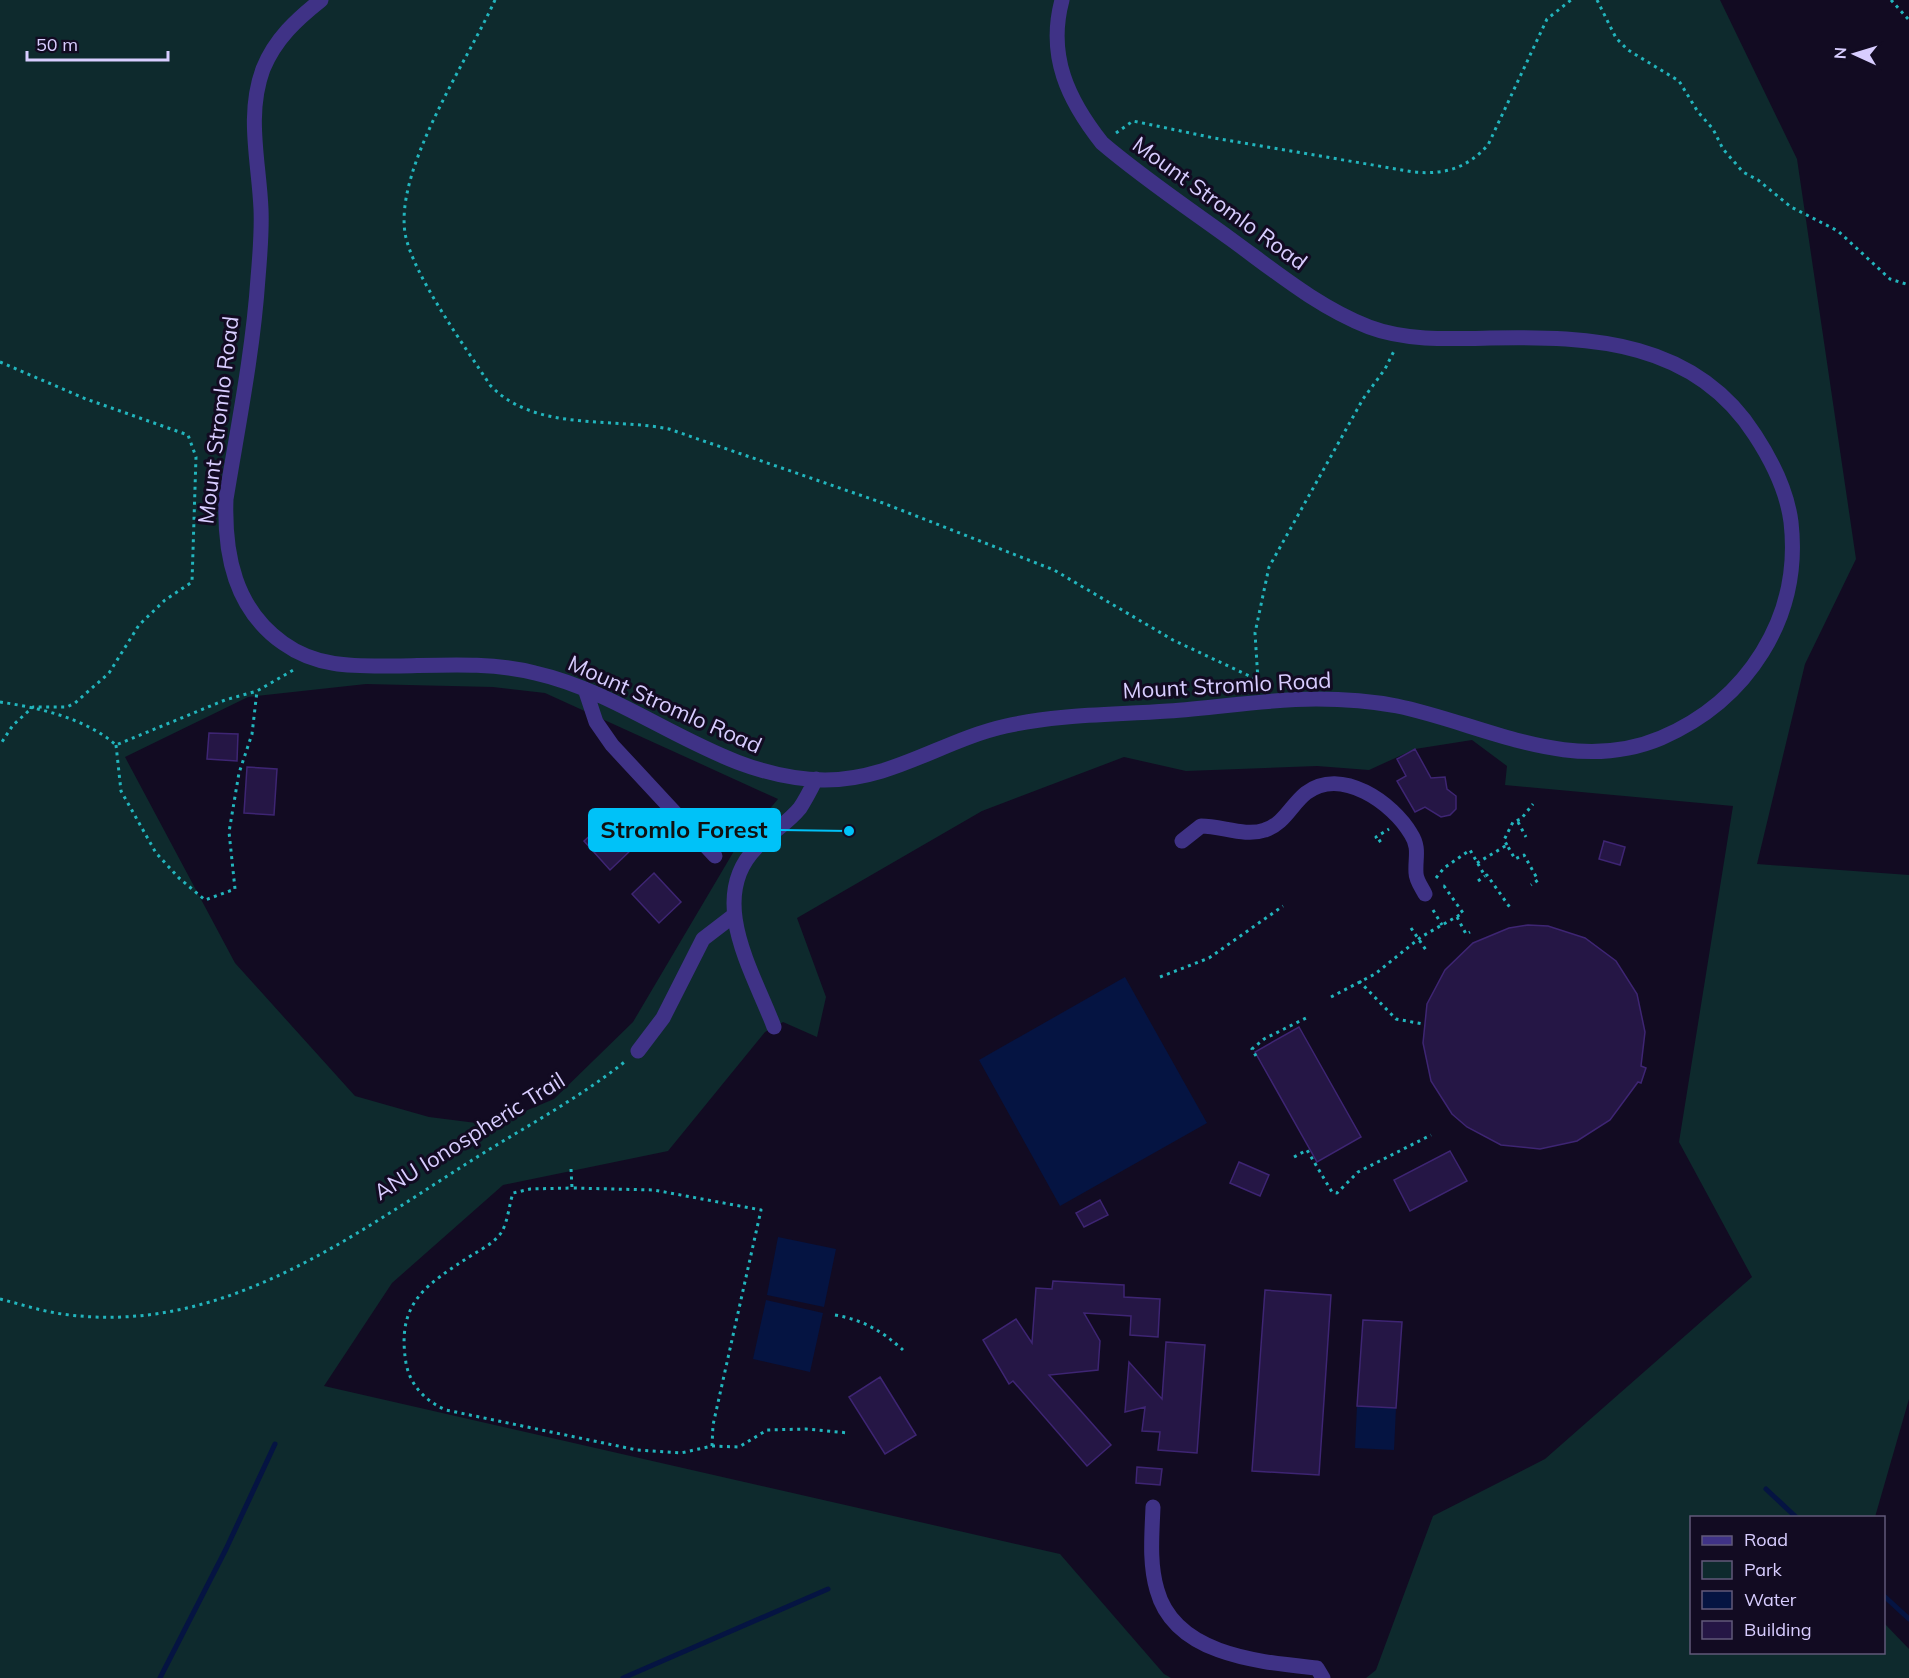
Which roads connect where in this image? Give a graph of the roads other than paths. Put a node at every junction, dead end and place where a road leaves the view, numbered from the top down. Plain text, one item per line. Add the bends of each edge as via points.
1 (321, 0) edge
2 (1062, 0) edge
3 (585, 689) junction
4 (816, 780) junction
5 (1182, 841) dead end
6 (715, 856) dead end
7 (1425, 894) road end
8 (733, 916) junction
9 (774, 1028) dead end
10 (638, 1052) road end
11 (1153, 1507) dead end
12 (1323, 1678) edge

1 - 3 street, Mount Stromlo Road via 294,22 274,48 263,69 257,95 254,142 261,210 258,279 225,523 226,548 239,592 279,640 312,659 344,666 509,667
2 - 4 street, Mount Stromlo Road via 1057,31 1065,83 1079,113 1102,143 1310,297 1377,331 1425,338 1591,341 1639,350 1684,367 1719,390 1742,414 1781,484 1791,520 1789,588 1775,627 1739,686 1716,707 1659,739 1635,747 1565,751 1394,706 1318,699 1044,718 995,728 869,776
3 - 4 street, Mount Stromlo Road via 720,756 756,770
3 - 6 street via 596,722 612,745
4 - 8 street via 800,808 744,863 736,882
5 - 7 street via 1202,826 1246,832 1266,830 1277,825 1308,791 1321,786 1347,786 1381,802 1410,833 1418,850 1416,875
8 - 9 street
8 - 10 street via 703,939 663,1018
11 - 12 street via 1152,1570 1166,1612 1195,1638 1223,1652 1252,1661 1317,1668

